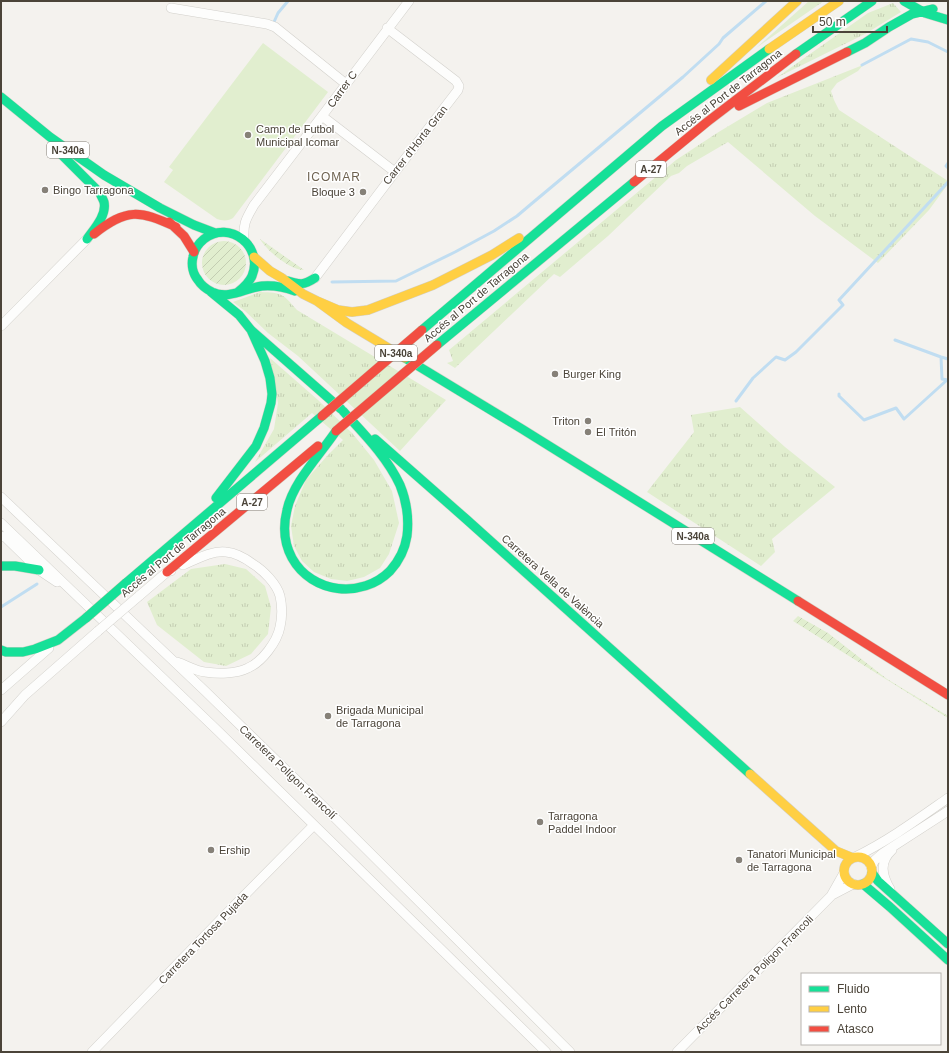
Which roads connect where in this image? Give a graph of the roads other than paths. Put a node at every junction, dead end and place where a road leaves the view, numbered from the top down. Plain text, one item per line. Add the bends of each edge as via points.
1 (409, 1) edge
2 (797, 1) edge
3 (839, 1) edge
4 (872, 1) edge
5 (904, 1) edge
6 (916, 1) edge
7 (171, 8) dead end
8 (921, 12) junction
9 (933, 13) junction
10 (948, 13) edge
11 (948, 20) edge
12 (387, 28) junction
13 (794, 78) junction
14 (346, 84) junction
15 (1, 97) edge
16 (692, 104) junction
17 (25, 116) junction
18 (322, 116) junction
19 (707, 122) junction
20 (394, 172) junction
21 (596, 184) junction
22 (135, 194) junction
23 (176, 227) junction
24 (216, 233) junction
25 (87, 239) junction
26 (244, 240) junction
27 (194, 252) junction
28 (254, 257) junction
29 (282, 278) junction
30 (315, 278) joint
31 (210, 292) junction
32 (238, 292) junction
33 (303, 294) junction
34 (317, 301) junction
35 (1, 326) edge
36 (251, 330) junction
37 (343, 411) junction
38 (336, 431) junction
39 (1, 497) edge
40 (199, 520) junction
41 (1, 523) edge
42 (1, 536) edge
43 (1, 566) edge
44 (39, 570) junction
45 (167, 572) junction
46 (74, 592) junction
47 (58, 640) junction
48 (1, 650) edge
49 (172, 660) junction
50 (1, 690) edge
51 (948, 695) edge
52 (1, 722) edge
53 (948, 798) edge
54 (948, 811) edge
55 (314, 825) junction
56 (903, 840) junction
57 (836, 852) junction
58 (854, 858) junction
59 (871, 870) junction
60 (844, 871) junction
61 (858, 884) junction
62 (892, 894) junction
63 (831, 896) junction
64 (948, 944) edge
65 (948, 960) edge
66 (92, 1052) edge
67 (546, 1052) edge
68 (570, 1052) edge
69 (677, 1052) edge

1 - 12 street, Carrer C
2 - 16 main road via 709,82
3 - 16 main road, Accés al Port de Tarragona / A-27
4 - 19 main road, Accés al Port de Tarragona / A-27 via 785,61
5 - 8 main road
6 - 9 main road
7 - 14 street via 275,27
8 - 9 main road
8 - 13 main road via 912,14 865,43
9 - 10 main road
9 - 11 main road
9 - 13 main road via 919,18 872,46
12 - 14 street, Carrer C
12 - 20 street, Carrer d'Horta Gran via 456,81 459,86
13 - 19 main road
14 - 18 street, Carrer C
15 - 17 main road, N-340a
16 - 21 main road, Accés al Port de Tarragona / A-27 via 662,126
17 - 22 main road, N-340a via 83,161
17 - 25 main road via 104,200 105,209
18 - 20 street
18 - 26 street, Carrer C via 254,205 243,229
19 - 38 main road, Accés al Port de Tarragona / A-27, bridge
20 - 30 street, Carrer d'Horta Gran
21 - 34 main road via 521,237 433,285 368,310 338,310
21 - 40 main road, Accés al Port de Tarragona / A-27, bridge
22 - 23 main road, N-340a
22 - 24 main road, N-340a via 190,224
23 - 25 main road via 148,215 133,214 119,217
23 - 27 main road, N-340a
24 - 26 main road, N-340a via 236,234
24 - 27 main road via 206,237
25 - 35 street
26 - 28 main road, N-340a
27 - 31 main road via 194,274 199,283
28 - 29 main road, N-340a
28 - 32 main road via 255,267 252,276
29 - 30 main road via 298,285 309,283
29 - 33 main road, N-340a
31 - 32 main road, N-340a via 228,295
31 - 36 main road via 239,315
32 - 33 main road, N-340a via 263,286 286,288
33 - 34 main road, N-340a
34 - 51 main road, N-340a via 347,324 528,433
36 - 37 main road, Carretera Vella de València
36 - 40 main road via 270,379 270,409 258,444
37 - 38 main road via 381,455 399,485 407,513 407,542 395,567 384,578 356,589 340,590 324,586 309,578 288,550 284,535 288,504 302,478
37 - 57 main road, Carretera Vella de València
38 - 45 main road, Accés al Port de Tarragona / A-27
39 - 49 street, Carretera Polígon Francolí
40 - 47 main road, Accés al Port de Tarragona / A-27, bridge
41 - 46 street, Carretera Polígon Francolí
42 - 44 street
43 - 44 main road via 19,565
44 - 46 street
45 - 49 street via 207,554 225,552 243,557 261,568 271,580 279,595 281,614 276,639 268,652 247,669 235,672 204,672
45 - 52 street, Accés al Port de Tarragona / A-27, bridge via 25,695
46 - 55 street, Carretera Polígon Francolí
47 - 48 main road via 22,652
47 - 50 street, Accés al Port de Tarragona / A-27
49 - 68 street, Carretera Polígon Francolí
53 - 58 street
54 - 56 street
55 - 66 street, Carretera Tortosa Pujada
55 - 67 street, Carretera Polígon Francolí
56 - 59 street via 875,860
56 - 62 street via 887,855 883,866 884,879
57 - 58 main road, Carretera Vella de València
57 - 60 main road, Carretera Vella de València
58 - 59 main road via 866,860
58 - 60 main road via 848,862
59 - 61 main road via 868,880
59 - 62 main road
60 - 61 main road via 847,880
60 - 63 street, Accés Carretera Poligon Francoli
61 - 63 street, Accés Carretera Poligon Francoli
61 - 65 main road via 890,907
62 - 64 main road
63 - 69 street, Accés Carretera Poligon Francoli

